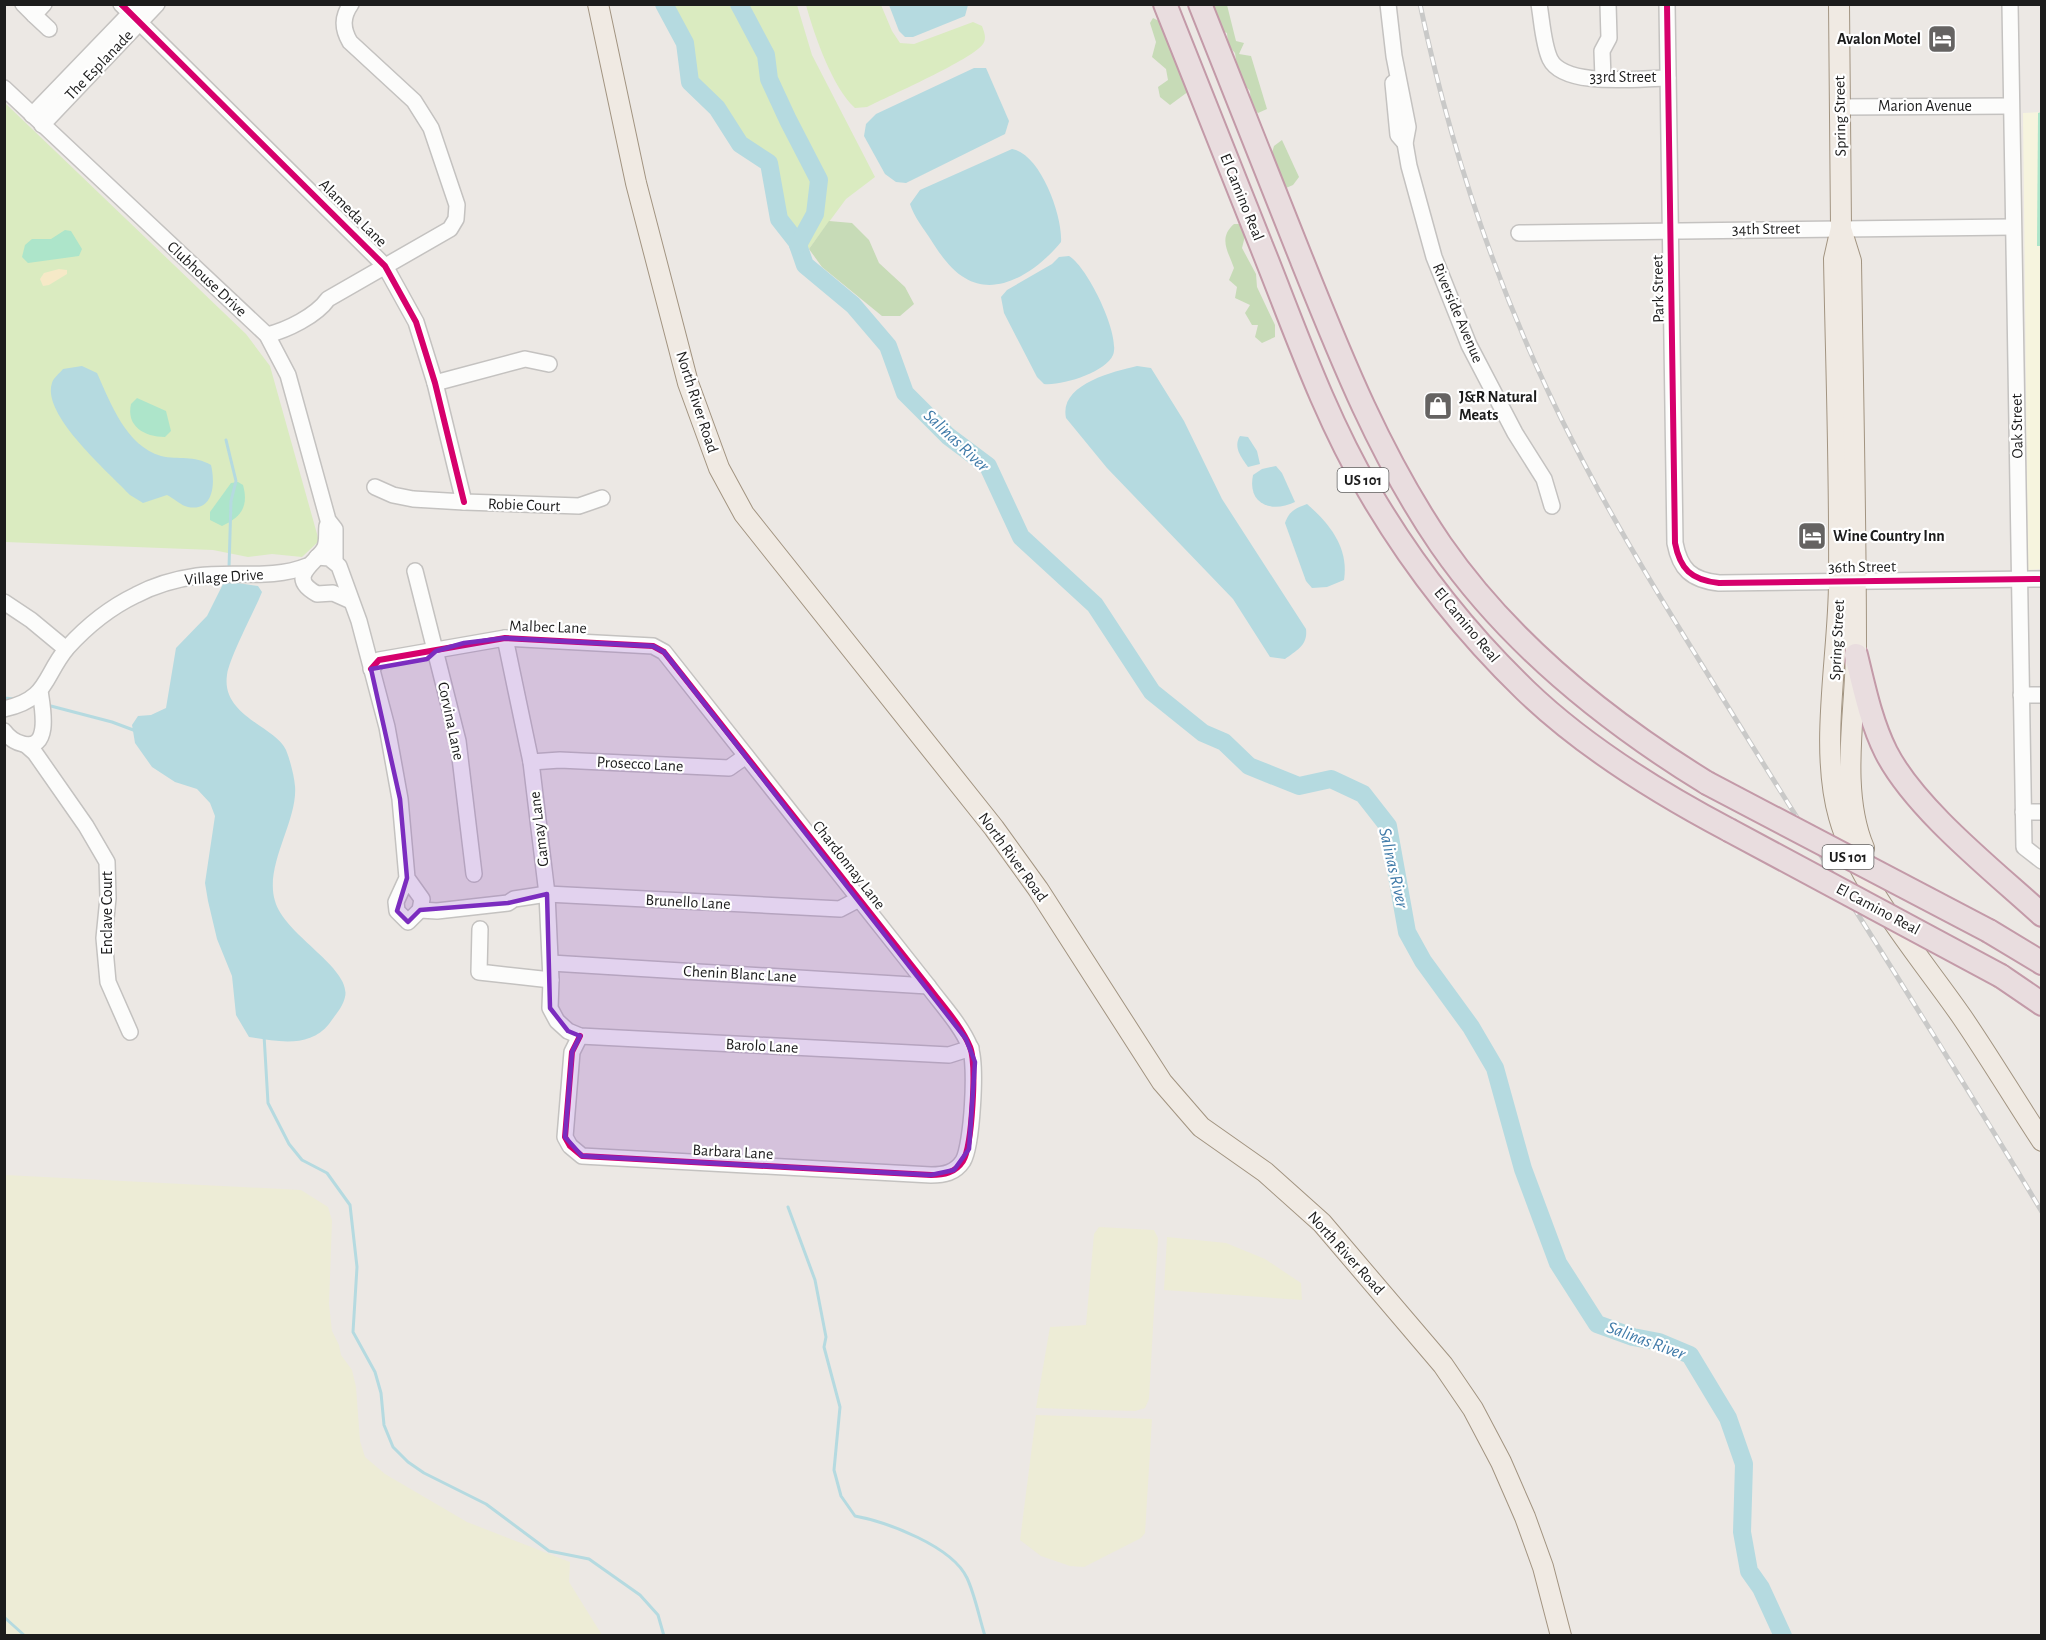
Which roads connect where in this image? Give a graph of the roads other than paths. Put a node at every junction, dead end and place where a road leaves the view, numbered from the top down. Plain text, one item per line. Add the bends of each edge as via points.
1 (157, 4) edge
2 (351, 4) edge
3 (598, 4) edge
4 (1166, 4) edge
5 (1200, 4) edge
6 (1388, 4) edge
7 (1539, 4) edge
8 (1608, 4) edge
9 (1667, 4) edge
10 (1839, 4) edge
11 (2010, 4) edge
12 (34, 8) edge
13 (133, 11) edge
14 (49, 29) dead end
15 (1603, 78) junction
16 (1668, 78) junction
17 (4, 88) edge
18 (2011, 105) junction
19 (1840, 107) junction
20 (37, 120) junction
21 (2013, 227) junction
22 (1841, 228) junction
23 (1671, 231) junction
24 (1519, 232) dead end
25 (385, 266) junction
26 (267, 335) junction
27 (549, 364) dead end
28 (435, 383) junction
29 (375, 487) dead end
30 (602, 498) dead end
31 (464, 502) junction
32 (1552, 506) dead end
33 (328, 520) junction
34 (335, 560) junction
35 (312, 562) junction
36 (1685, 571) joint
37 (415, 572) dead end
38 (273, 574) junction
39 (2020, 579) junction
40 (2042, 579) edge
41 (342, 580) junction
42 (1848, 581) junction
43 (308, 587) junction
44 (333, 593) junction
45 (351, 601) junction
46 (4, 602) edge
47 (505, 638) junction
48 (658, 647) joint
49 (66, 650) junction
50 (435, 651) junction
51 (1856, 655) junction
52 (371, 669) junction
53 (40, 691) junction
54 (2021, 695) junction
55 (2042, 695) edge
56 (12, 707) edge
57 (44, 716) junction
58 (5, 732) edge
59 (42, 735) junction
60 (26, 745) junction
61 (746, 756) junction
62 (531, 762) junction
63 (47, 771) junction
64 (2024, 812) junction
65 (2042, 812) edge
66 (2042, 861) edge
67 (474, 873) dead end
68 (407, 878) junction
69 (547, 894) junction
70 (859, 899) junction
71 (421, 904) junction
72 (2042, 915) edge
73 (480, 929) dead end
74 (551, 963) junction
75 (2042, 963) edge
76 (551, 980) junction
77 (928, 986) junction
78 (2033, 998) edge
79 (2042, 1009) edge
80 (1961, 1016) junction
81 (556, 1022) joint
82 (130, 1032) dead end
83 (580, 1036) junction
84 (970, 1048) junction
85 (970, 1118) joint
86 (2042, 1141) edge
87 (1561, 1635) edge

1 - 13 street, The Esplanade
2 - 25 street via 344,16 345,34 414,101 431,128 457,205 450,229
3 - 87 main road, North River Road via 636,183 688,383 719,468 744,514 994,828 1038,889 1162,1082 1201,1127 1265,1172 1322,1223 1443,1365 1473,1409 1501,1462 1544,1567
4 - 78 highway, El Camino Real / US 101, bridge via 1331,415 1368,490 1417,564 1477,640 1526,691 1589,743 1667,797 2001,975
5 - 75 highway, El Camino Real / US 101, bridge via 1343,364 1374,432 1430,528 1501,619 1599,709 1665,758
6 - 32 street, Riverside Avenue via 1408,128 1405,143 1434,256 1466,336 1515,433 1544,479
7 - 15 street, 33rd Street via 1549,58 1557,70 1574,77
8 - 15 street via 1609,38 1602,51
9 - 16 street, Park Street
10 - 19 main road, Spring Street
11 - 18 street, Oak Street
12 - 14 street
13 - 20 street, The Esplanade
13 - 25 street, Alameda Lane
15 - 16 street, 33rd Street
16 - 23 street, Park Street
17 - 20 street, Clubhouse Drive
18 - 19 street, Marion Avenue
18 - 21 street, Oak Street
19 - 22 main road, Spring Street
20 - 26 street, Clubhouse Drive
21 - 22 street, 34th Street
21 - 39 street, Oak Street
22 - 23 street, 34th Street
22 - 42 main road, Spring Street via 1851,261
23 - 24 street, 34th Street
23 - 36 street, Park Street via 1675,543
25 - 26 street via 328,299 318,299 272,324
25 - 28 street, Alameda Lane via 416,322
26 - 33 street, Clubhouse Drive via 288,375
27 - 28 street via 525,359
28 - 31 street, Alameda Lane
29 - 31 street, Robie Court via 413,499
30 - 31 street, Robie Court via 564,507
33 - 34 street, Clubhouse Drive via 335,530
33 - 35 street, Clubhouse Drive via 326,545
34 - 35 street
34 - 41 street, Clubhouse Drive
35 - 38 street, Village Drive
35 - 43 street, Clubhouse Drive via 303,574
36 - 42 street, 36th Street via 1706,582 1719,583
37 - 50 street, Corvina Lane
38 - 43 street, Village Drive
38 - 49 street, Village Drive via 168,581 109,612
39 - 40 street, 36th Street
39 - 42 street, 36th Street
39 - 54 street, Oak Street
41 - 44 street
41 - 45 street, Clubhouse Drive
42 - 51 main road, Spring Street
42 - 80 main road, Spring Street via 1831,750 1839,817 1875,892
43 - 44 street via 317,594
44 - 45 street
45 - 52 street, Clubhouse Drive
46 - 49 street
47 - 48 street, Malbec Lane
47 - 50 street, Malbec Lane
47 - 62 street, Gamay Lane
48 - 61 street, Chardonnay Lane
49 - 53 street, Village Drive
50 - 52 street, Malbec Lane via 427,659
50 - 67 street, Corvina Lane via 459,741
51 - 72 highway via 1876,727 1903,780
51 - 80 main road, Spring Street via 1852,783 1858,834
52 - 68 street, Clubhouse Drive via 400,799
53 - 56 street, Village Drive via 36,697
53 - 57 street
54 - 55 street
54 - 64 street, Oak Street
56 - 57 street via 37,708
56 - 58 street via 5,717
57 - 59 street
58 - 60 street via 10,739
59 - 60 street via 35,743
59 - 63 street, Enclave Court
60 - 63 street, Enclave Court
61 - 62 street, Prosecco Lane via 729,768
61 - 70 street, Chardonnay Lane
62 - 69 street, Gamay Lane
63 - 82 street, Enclave Court via 107,862 104,938 108,982
64 - 65 street
64 - 66 street, Oak Street via 2024,847
68 - 71 street
68 - 71 street via 396,902 397,911 408,922
69 - 70 street, Brunello Lane via 840,909
69 - 71 street, Brunello Lane via 437,911
69 - 74 street, Gamay Lane
70 - 77 street, Chardonnay Lane
73 - 76 street via 479,972
74 - 76 street, Gamay Lane
74 - 77 street, Chenin Blanc Lane
76 - 81 street, Gamay Lane via 550,1008
77 - 84 street, Chardonnay Lane
78 - 79 highway, El Camino Real
80 - 86 main road, Spring Street
81 - 83 street, Barolo Lane
83 - 84 street, Barolo Lane via 949,1056
83 - 85 street, Barbara Lane via 572,1052 565,1137 570,1146 591,1158 945,1175 962,1162 969,1149
84 - 85 street, Chardonnay Lane via 975,1062

